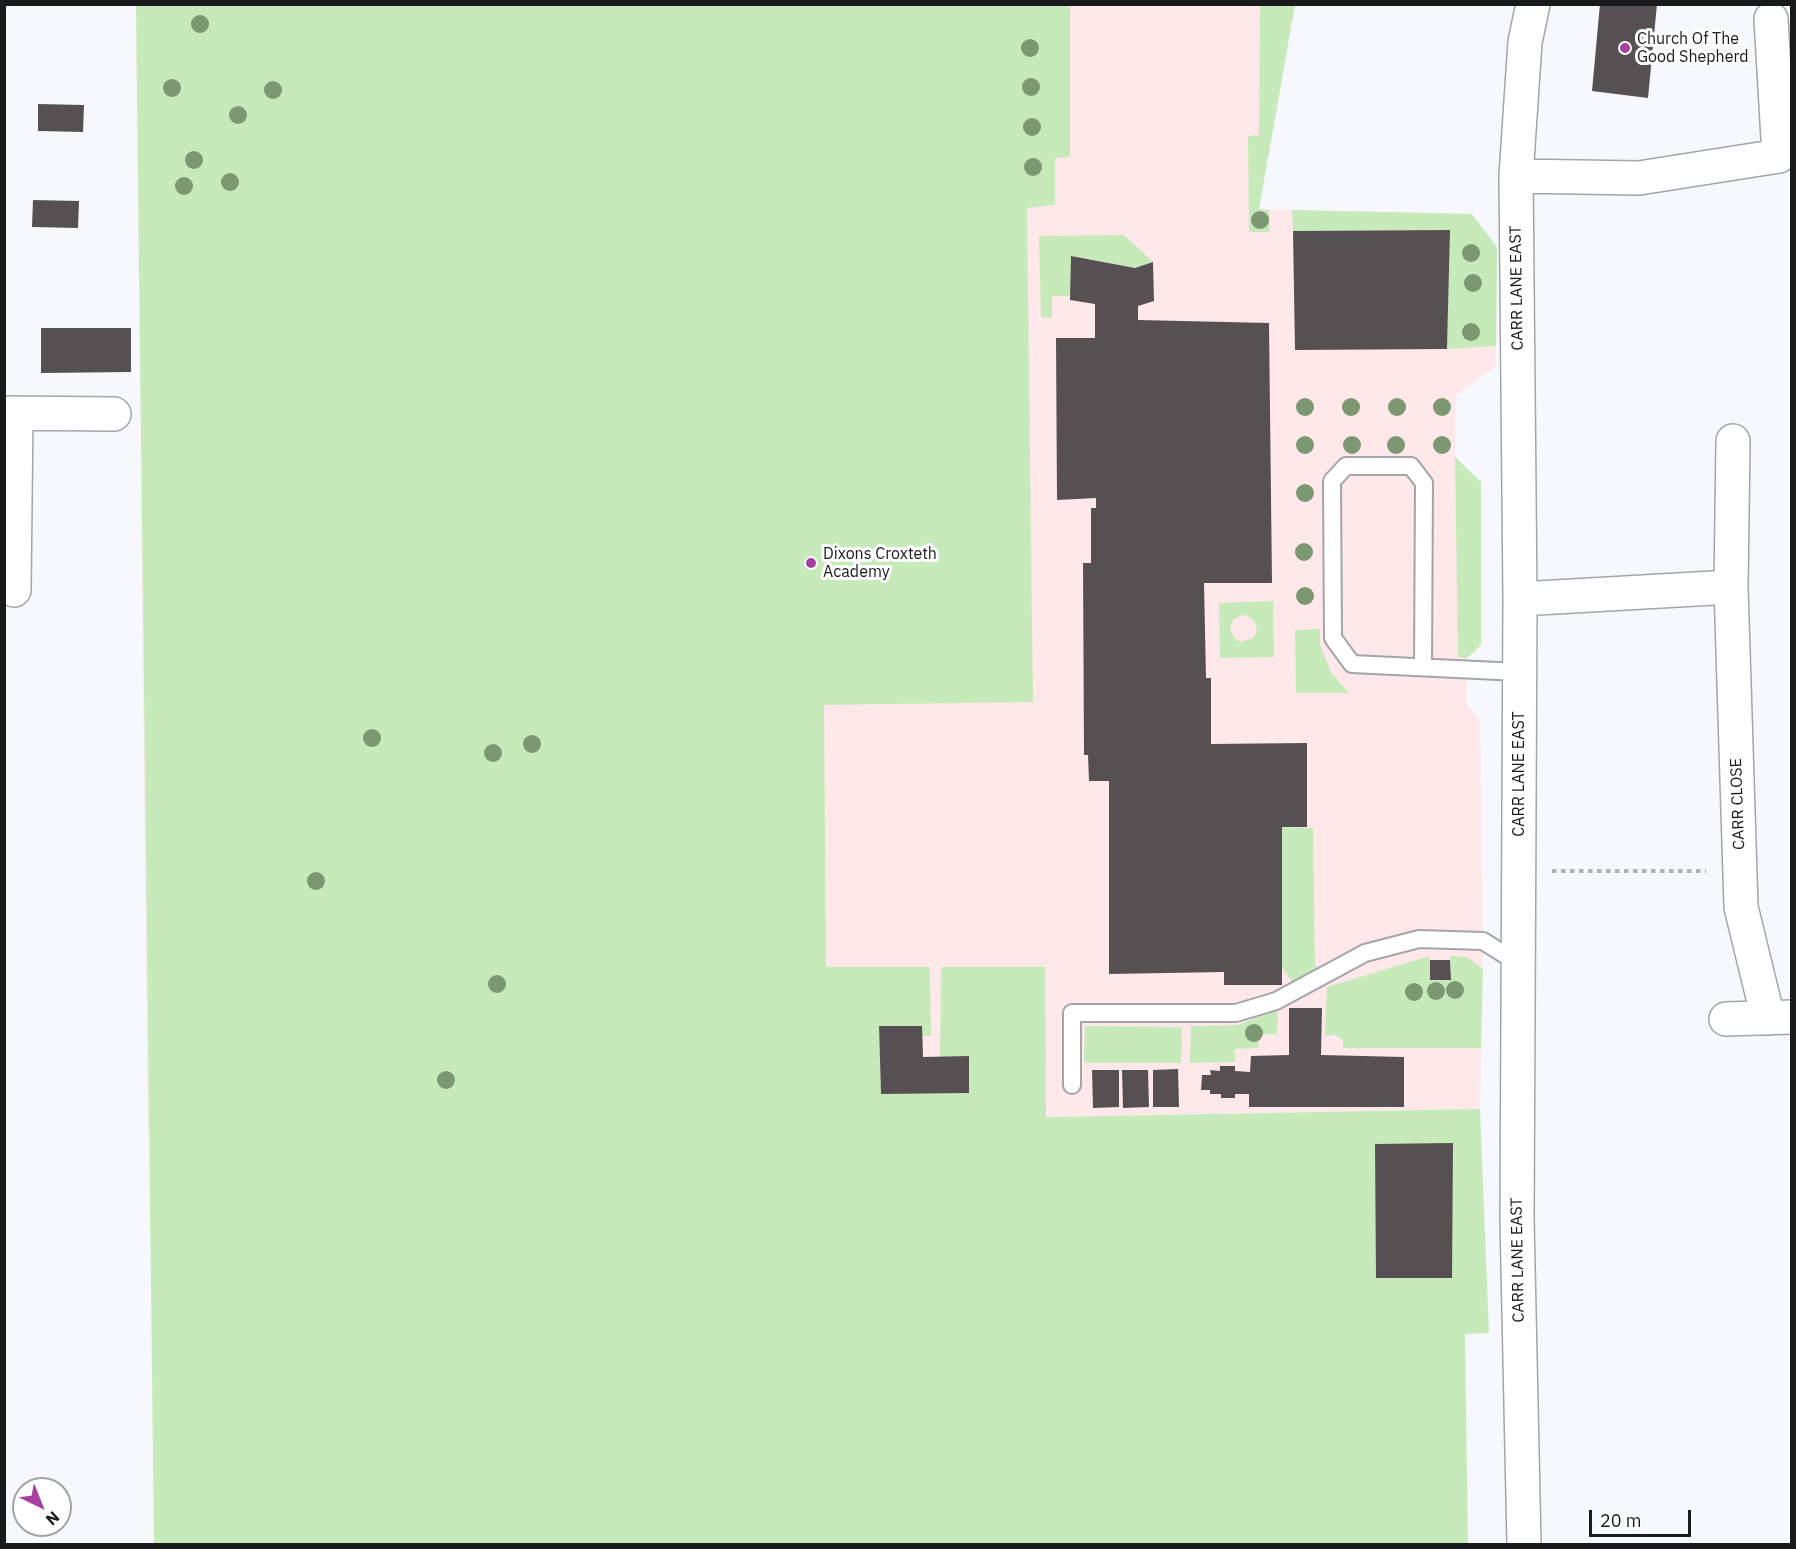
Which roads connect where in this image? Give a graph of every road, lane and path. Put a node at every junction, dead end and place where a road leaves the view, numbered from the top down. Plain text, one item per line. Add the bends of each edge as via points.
1 (1533, 4) edge
2 (1771, 19) dead end
3 (1516, 176) junction
4 (10, 413) edge
5 (114, 414) dead end
6 (1733, 441) dead end
7 (1731, 587) junction
8 (14, 590) dead end
9 (1520, 599) junction
10 (1423, 667) junction
11 (1519, 672) junction
12 (1518, 871) junction
13 (1740, 871) junction
14 (1518, 963) junction
15 (1780, 1017) edge
16 (1726, 1019) dead end
17 (1072, 1085) dead end
18 (1524, 1545) edge

1 - 3 street, CARR LANE EAST via 1525,42
2 - 3 street via 1779,156 1639,178
3 - 9 street, CARR LANE EAST
4 - 5 street
4 - 8 street
6 - 7 street, CARR CLOSE
7 - 9 street
7 - 13 street, CARR CLOSE
9 - 11 street, CARR LANE EAST
10 - 10 lane via 1352,664 1333,638 1332,482 1346,466 1411,466 1424,483
10 - 11 lane
11 - 12 street, CARR LANE EAST
12 - 13 path
12 - 14 street, CARR LANE EAST
13 - 15 street, CARR CLOSE via 1741,907
14 - 17 lane via 1483,941 1419,939 1365,953 1276,1001 1236,1013 1072,1013
14 - 18 street, CARR LANE EAST via 1517,1219
15 - 16 street, CARR CLOSE

